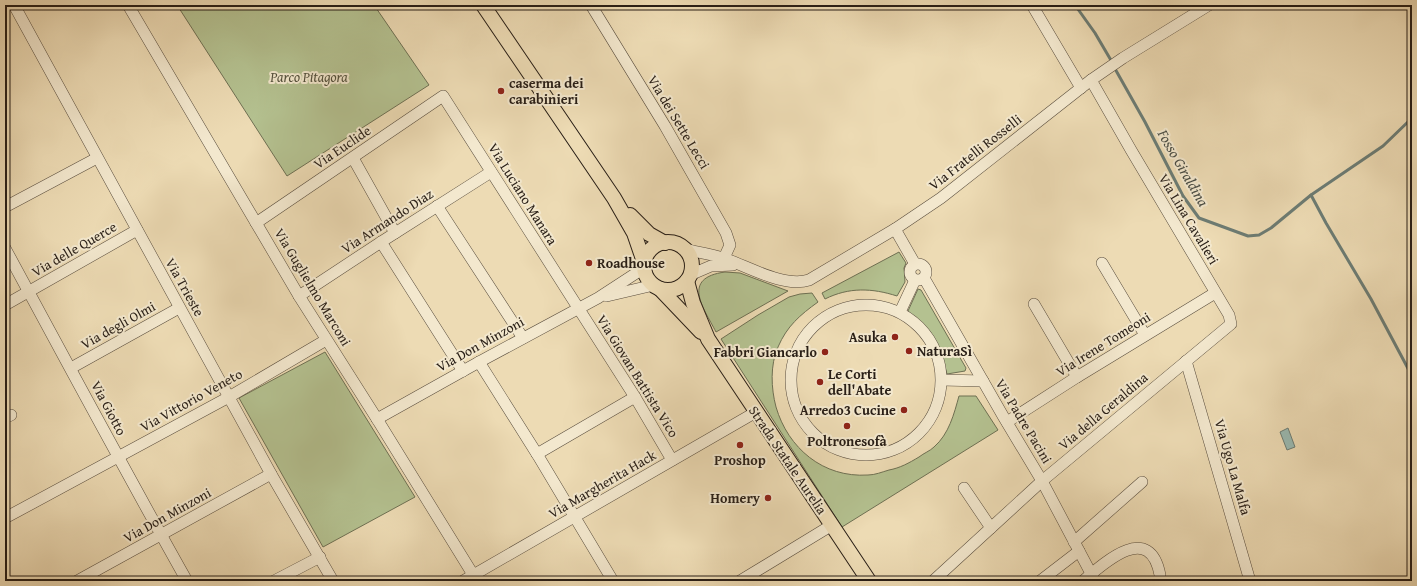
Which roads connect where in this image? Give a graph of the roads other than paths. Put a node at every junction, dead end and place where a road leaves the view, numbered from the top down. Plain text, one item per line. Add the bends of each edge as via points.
1 (14, 5) edge
2 (128, 5) edge
3 (483, 5) edge
4 (591, 5) edge
5 (1032, 5) edge
6 (1209, 5) edge
7 (1091, 80) junction
8 (1081, 88) junction
9 (443, 96) joint
10 (96, 158) junction
11 (353, 158) junction
12 (491, 172) junction
13 (614, 198) junction
14 (437, 206) junction
15 (5, 207) edge
16 (256, 223) junction
17 (895, 229) junction
18 (137, 230) junction
19 (395, 233) junction
20 (381, 242) junction
21 (665, 243) junction
22 (5, 248) edge
23 (683, 249) junction
24 (724, 258) junction
25 (1102, 262) dead end
26 (644, 265) junction
27 (748, 267) junction
28 (688, 278) junction
29 (920, 279) junction
30 (657, 287) junction
31 (29, 292) junction
32 (1215, 293) junction
33 (299, 296) junction
34 (598, 298) junction
35 (1034, 304) dead end
36 (5, 305) edge
37 (179, 308) junction
38 (578, 308) junction
39 (900, 312) junction
40 (1145, 335) junction
41 (523, 338) junction
42 (708, 339) junction
43 (326, 340) junction
44 (1186, 361) junction
45 (479, 362) junction
46 (71, 368) junction
47 (463, 371) junction
48 (1077, 377) junction
49 (942, 380) junction
50 (983, 381) junction
51 (228, 397) junction
52 (634, 397) junction
53 (756, 412) junction
54 (377, 418) junction
55 (1007, 422) junction
56 (537, 454) junction
57 (118, 457) junction
58 (672, 460) junction
59 (271, 474) junction
60 (1042, 481) junction
61 (1142, 482) dead end
62 (964, 488) dead end
63 (575, 517) junction
64 (5, 518) edge
65 (832, 525) junction
66 (991, 528) junction
67 (161, 535) junction
68 (1076, 546) junction
69 (320, 557) junction
70 (1160, 575) dead end
71 (476, 578) edge
72 (1090, 579) edge
73 (77, 581) edge
74 (187, 581) edge
75 (274, 581) edge
76 (333, 581) edge
77 (463, 581) edge
78 (613, 581) edge
79 (740, 581) edge
80 (869, 581) edge
81 (934, 581) edge
82 (1040, 581) edge
83 (1250, 581) edge

1 - 10 street, Via Trieste
2 - 16 street, Via Guglielmo Marconi
3 - 13 main road
4 - 24 street, Via dei Sette Lecci via 665,126 726,233 730,245
5 - 8 street
6 - 7 street, Via Fratelli Rosselli
7 - 8 street, Via Fratelli Rosselli
7 - 32 street, Via Lina Cavalieri
8 - 17 street, Via Fratelli Rosselli via 961,183
9 - 11 street, Via Euclide
9 - 12 street, Via Luciano Manara
10 - 15 street
10 - 18 street, Via Trieste
11 - 16 street, Via Euclide
11 - 19 street
12 - 14 street, Via Armando Diaz
12 - 38 street, Via Luciano Manara
13 - 21 main road via 642,228
13 - 26 main road via 634,233
14 - 19 street, Via Armando Diaz
14 - 41 street
16 - 33 street, Via Guglielmo Marconi
17 - 27 street, Via Fratelli Rosselli via 804,282 783,280
17 - 29 street, Via Padre Pacini via 915,264 926,268 927,273
18 - 31 street, Via delle Querce
18 - 37 street, Via Trieste
19 - 20 street, Via Armando Diaz
20 - 33 street, Via Armando Diaz
20 - 47 street
21 - 23 main road via 677,244
21 - 26 main road via 652,249
22 - 31 street, Via Giotto
23 - 24 street, Via Fratelli Rosselli
23 - 28 main road via 691,261
24 - 27 street, Via Fratelli Rosselli
25 - 40 street
26 - 30 main road via 647,278
26 - 34 street, Via Don Minzoni
27 - 28 street, Via Fratelli Rosselli via 711,266
28 - 30 main road via 674,289 665,290
28 - 42 main road, Strada Statale Aurelia via 693,303
29 - 39 street
29 - 50 street, Via Padre Pacini
30 - 34 street, Via Don Minzoni
30 - 42 main road, Strada Statale Aurelia
31 - 36 street, Via delle Querce
31 - 46 street, Via Giotto
32 - 40 street, Via Irene Tomeoni
32 - 44 street, Via Lina Cavalieri via 1229,315 1231,324
33 - 43 street, Via Guglielmo Marconi
34 - 38 street, Via Don Minzoni
35 - 48 street
37 - 46 street, Via degli Olmi
37 - 51 street, Via Trieste
38 - 41 street, Via Don Minzoni
38 - 52 street, Via Giovan Battista Vico
39 - 49 street via 911,319 929,339 937,356
39 - 49 street via 878,305 854,305 832,313 811,330 800,345 792,373 794,401 802,419 819,439 837,450 864,456 889,452 914,440 929,423 940,399
40 - 48 street, Via Irene Tomeoni
41 - 45 street, Via Don Minzoni
42 - 53 main road, Strada Statale Aurelia
43 - 51 street, Via Vittorio Veneto
43 - 54 street, Via Guglielmo Marconi
44 - 60 street, Via della Geraldina
44 - 83 street, Via Ugo La Malfa
45 - 47 street, Via Don Minzoni
45 - 56 street
46 - 57 street, Via Giotto
47 - 54 street, Via Don Minzoni
48 - 55 street, Via Irene Tomeoni
49 - 50 street
50 - 55 street, Via Padre Pacini
51 - 57 street, Via Vittorio Veneto
51 - 59 street, Via Trieste
52 - 56 street
52 - 58 street, Via Giovan Battista Vico
53 - 58 street, Via Margherita Hack
53 - 65 main road, Strada Statale Aurelia
54 - 71 street, Via Guglielmo Marconi
55 - 60 street, Via Padre Pacini
56 - 63 street
57 - 64 street, Via Vittorio Veneto
57 - 67 street, Via Giotto
58 - 63 street, Via Margherita Hack
59 - 67 street, Via Don Minzoni
59 - 69 street, Via Trieste
60 - 66 street, Via della Geraldina
60 - 68 street, Via Padre Pacini
61 - 68 street
62 - 66 street
63 - 71 street, Via Margherita Hack
63 - 78 street
65 - 79 street
65 - 80 main road, Strada Statale Aurelia
66 - 81 street, Via della Geraldina
67 - 73 street, Via Don Minzoni
67 - 74 street, Via Giotto
68 - 72 street, Via Padre Pacini
68 - 82 street
69 - 75 street
69 - 76 street, Via Trieste
70 - 72 street via 1147,550 1133,548 1117,556
71 - 77 street, Via Margherita Hack

